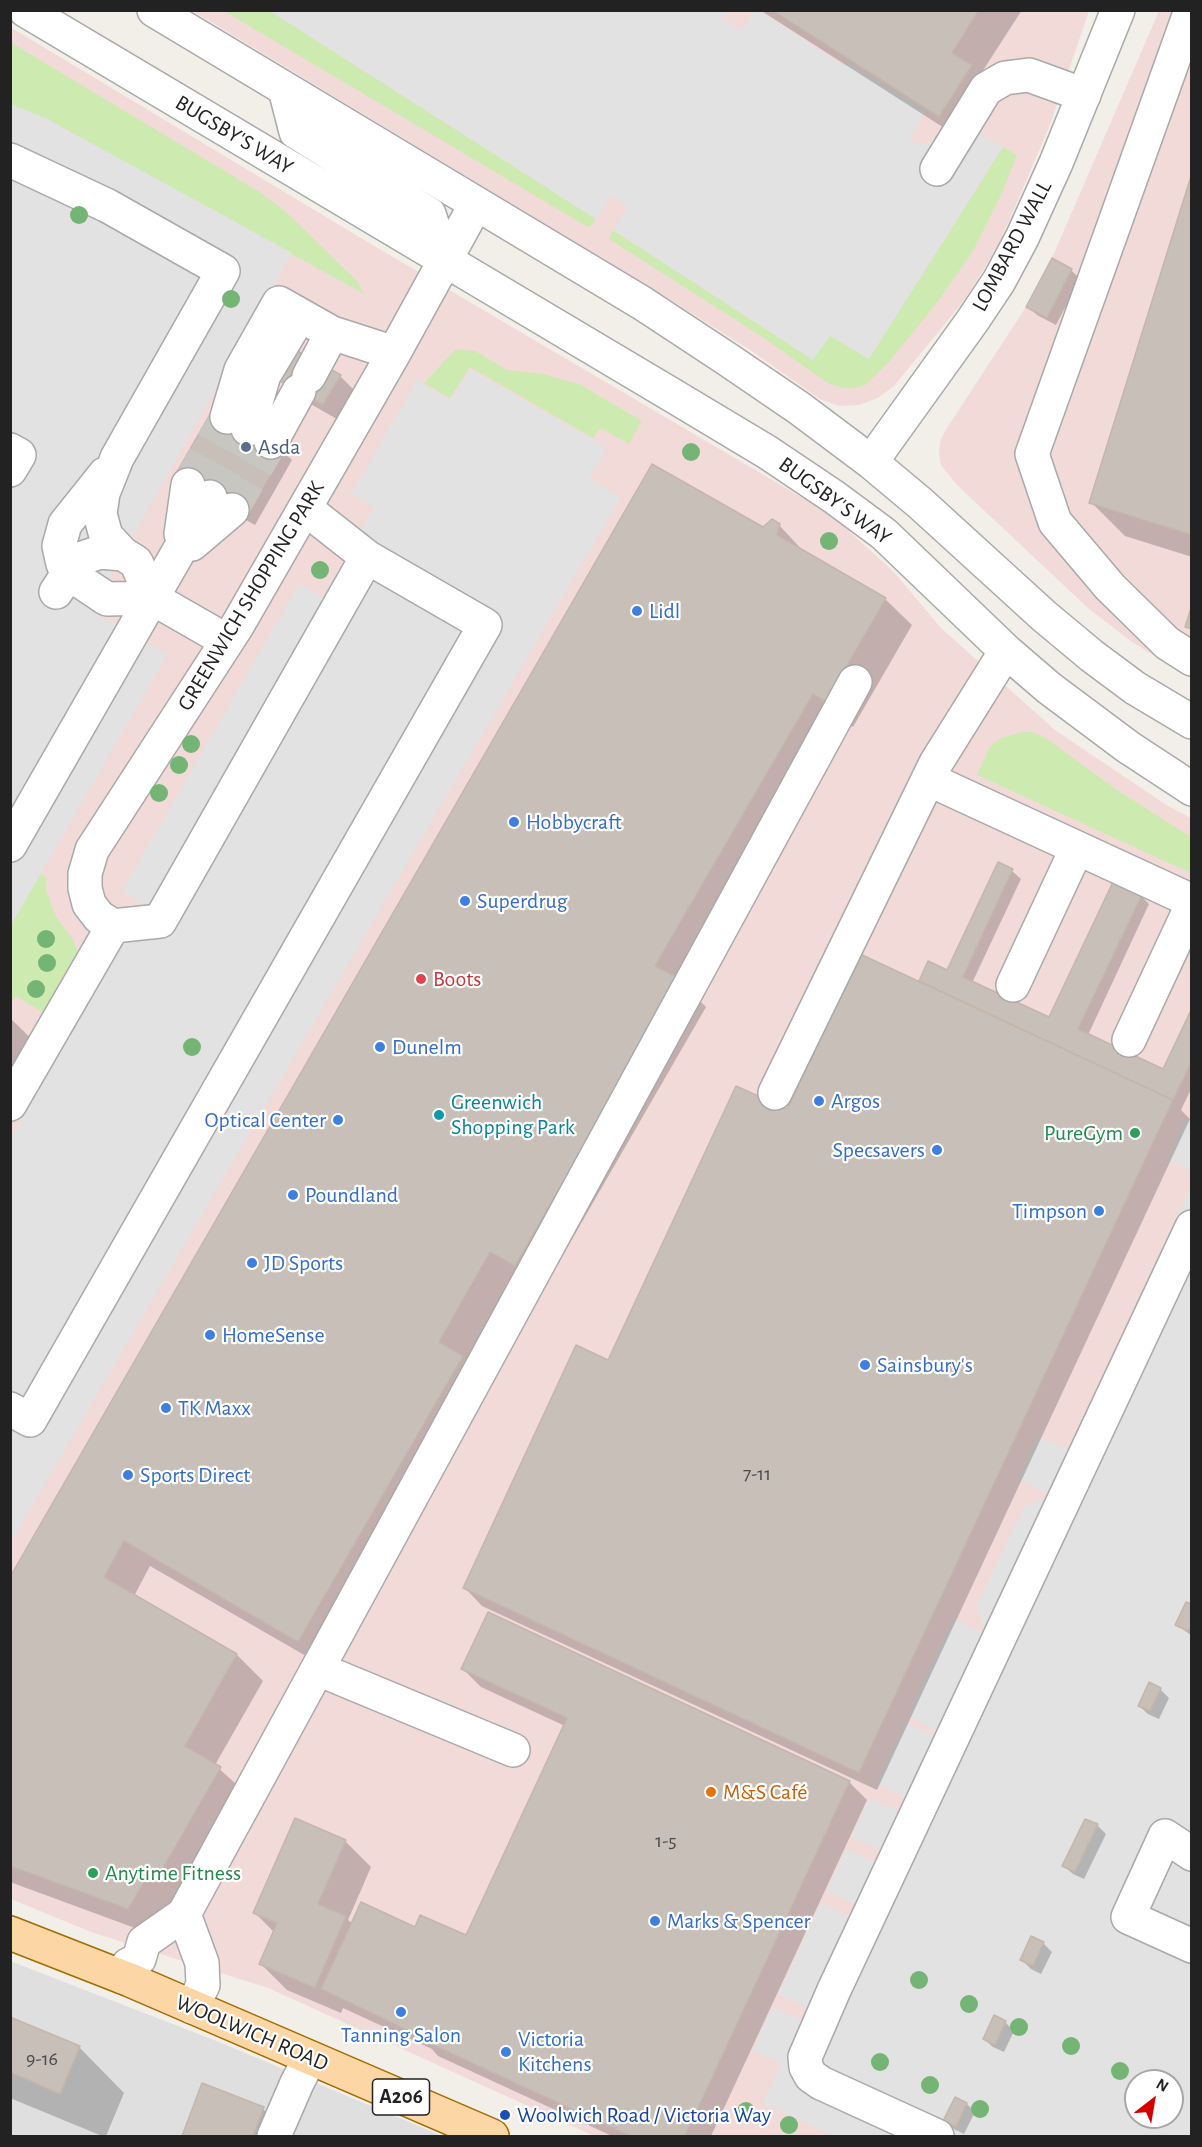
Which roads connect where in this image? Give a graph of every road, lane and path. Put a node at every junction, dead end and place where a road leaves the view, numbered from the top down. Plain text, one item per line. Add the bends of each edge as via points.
1 (25, 10) edge
2 (154, 10) edge
3 (1118, 10) edge
4 (1191, 10) edge
5 (285, 89) junction
6 (1084, 95) junction
7 (10, 160) edge
8 (937, 169) dead end
9 (476, 204) junction
10 (444, 260) junction
11 (332, 333) junction
12 (394, 353) junction
13 (10, 450) edge
14 (117, 458) junction
15 (871, 462) junction
16 (10, 470) edge
17 (210, 497) tunnel mouth
18 (306, 509) junction
19 (123, 554) junction
20 (367, 557) junction
21 (63, 582) junction
22 (152, 598) junction
23 (227, 641) junction
24 (1006, 651) junction
25 (1191, 659) edge
26 (855, 682) dead end
27 (1191, 722) edge
28 (928, 779) junction
29 (1191, 789) edge
30 (10, 845) edge
31 (1077, 848) junction
32 (1191, 903) edge
33 (113, 926) junction
34 (1013, 986) dead end
35 (1129, 1040) dead end
36 (775, 1093) dead end
37 (10, 1104) edge
38 (1191, 1227) edge
39 (20, 1414) edge
40 (318, 1669) junction
41 (513, 1750) dead end
42 (1178, 1845) edge
43 (184, 1914) junction
44 (10, 1933) edge
45 (1191, 1946) edge
46 (123, 1977) junction
47 (192, 2007) junction
48 (310, 2058) junction
49 (274, 2136) edge
50 (492, 2136) edge
51 (937, 2136) edge

1 - 10 street, BUGSBY'S WAY
2 - 5 street
3 - 6 street, LOMBARD WALL
4 - 25 street via 1032,454 1055,522 1150,627
5 - 9 street
5 - 10 street, BUGSBY'S WAY via 296,132 429,214
6 - 8 street via 1029,75 1005,78 986,89
6 - 15 street, LOMBARD WALL via 1022,238 999,281
7 - 14 street via 108,206 223,271
9 - 10 street
9 - 15 street via 727,358
10 - 12 street, GREENWICH SHOPPING PARK
10 - 24 street, BUGSBY'S WAY via 834,496 884,534
11 - 11 street via 304,383 248,429 241,370 279,303
11 - 12 street
12 - 18 street, GREENWICH SHOPPING PARK
13 - 16 street via 19,455
14 - 19 street via 103,493 100,514 106,536
14 - 21 street via 65,524 60,546
15 - 27 street via 1092,656
17 - 22 street
18 - 20 street
18 - 23 street, GREENWICH SHOPPING PARK
19 - 21 street via 100,552 77,561
19 - 22 street via 136,562
20 - 33 street via 160,921
20 - 39 street via 485,625
21 - 22 street via 84,584 107,599
22 - 23 street
22 - 30 street
23 - 33 street, GREENWICH SHOPPING PARK via 92,850 84,874 89,903 99,917
24 - 28 street
24 - 29 street, BUGSBY'S WAY via 1111,735
26 - 40 street
28 - 31 street
28 - 36 street
31 - 32 street
31 - 34 street
32 - 35 street
33 - 37 street
38 - 51 street via 805,2057 806,2067 821,2083
40 - 41 street
40 - 43 street
42 - 45 street via 1128,1917
43 - 46 street via 144,1942 139,1959 128,1965
43 - 47 street via 202,1963 203,1985
44 - 46 main road, WOOLWICH ROAD / A206
46 - 47 main road, WOOLWICH ROAD / A206
47 - 48 main road, WOOLWICH ROAD / A206
48 - 49 street
48 - 50 main road, WOOLWICH ROAD / A206

